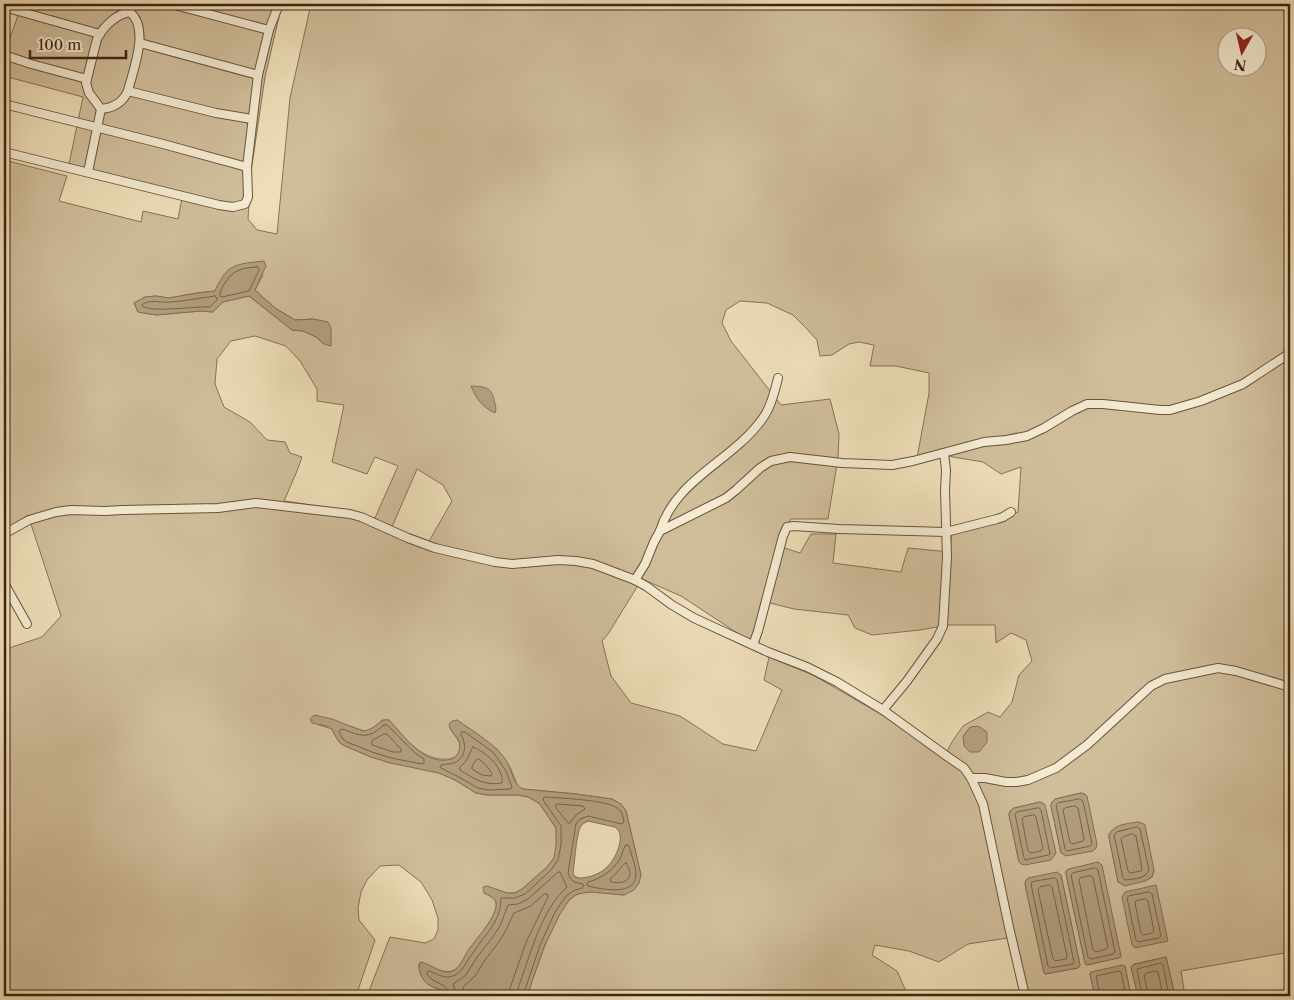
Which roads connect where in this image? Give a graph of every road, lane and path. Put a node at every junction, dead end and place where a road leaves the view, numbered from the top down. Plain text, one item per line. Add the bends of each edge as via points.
1 (171, 4) edge
2 (279, 4) edge
3 (4, 7) edge
4 (131, 8) edge
5 (270, 30) junction
6 (100, 34) junction
7 (140, 43) junction
8 (4, 55) edge
9 (258, 75) junction
10 (86, 79) junction
11 (128, 92) junction
12 (4, 104) edge
13 (101, 109) junction
14 (252, 119) junction
15 (97, 128) junction
16 (4, 152) edge
17 (247, 167) junction
18 (88, 172) junction
19 (1290, 353) edge
20 (778, 378) dead end
21 (944, 453) junction
22 (1011, 512) dead end
23 (660, 531) junction
24 (946, 532) junction
25 (4, 534) edge
26 (635, 580) junction
27 (4, 583) edge
28 (26, 624) dead end
29 (753, 645) junction
30 (1290, 687) edge
31 (883, 710) junction
32 (971, 778) junction
33 (1025, 996) edge

1 - 5 street
2 - 5 street
3 - 6 street
4 - 6 street via 110,22
4 - 7 street via 139,29
5 - 9 street
6 - 10 street
7 - 9 street
7 - 11 street
8 - 10 street
9 - 14 street
10 - 13 street via 89,93
11 - 13 street via 117,104
11 - 14 street
12 - 15 street
13 - 15 street
14 - 17 street
15 - 17 street
15 - 18 street
16 - 18 street
17 - 18 street via 247,200 245,204 233,207
19 - 21 street via 1243,384 1176,409 1087,404 1027,436 984,442
20 - 23 street via 762,419 743,441 682,492
21 - 23 street via 885,465 790,457 775,459 726,498
21 - 24 street
22 - 24 street via 997,520
23 - 26 street
24 - 29 street via 787,527
24 - 31 street via 942,630
25 - 26 street via 23,523 71,510 218,508 256,503 350,514 435,548 494,562 576,561
26 - 29 street via 694,618
27 - 28 street
29 - 31 street via 826,676
30 - 32 street via 1218,668 1165,679 1151,686 1087,745 1056,768 1020,782
31 - 32 street via 964,768
32 - 33 street via 983,804

